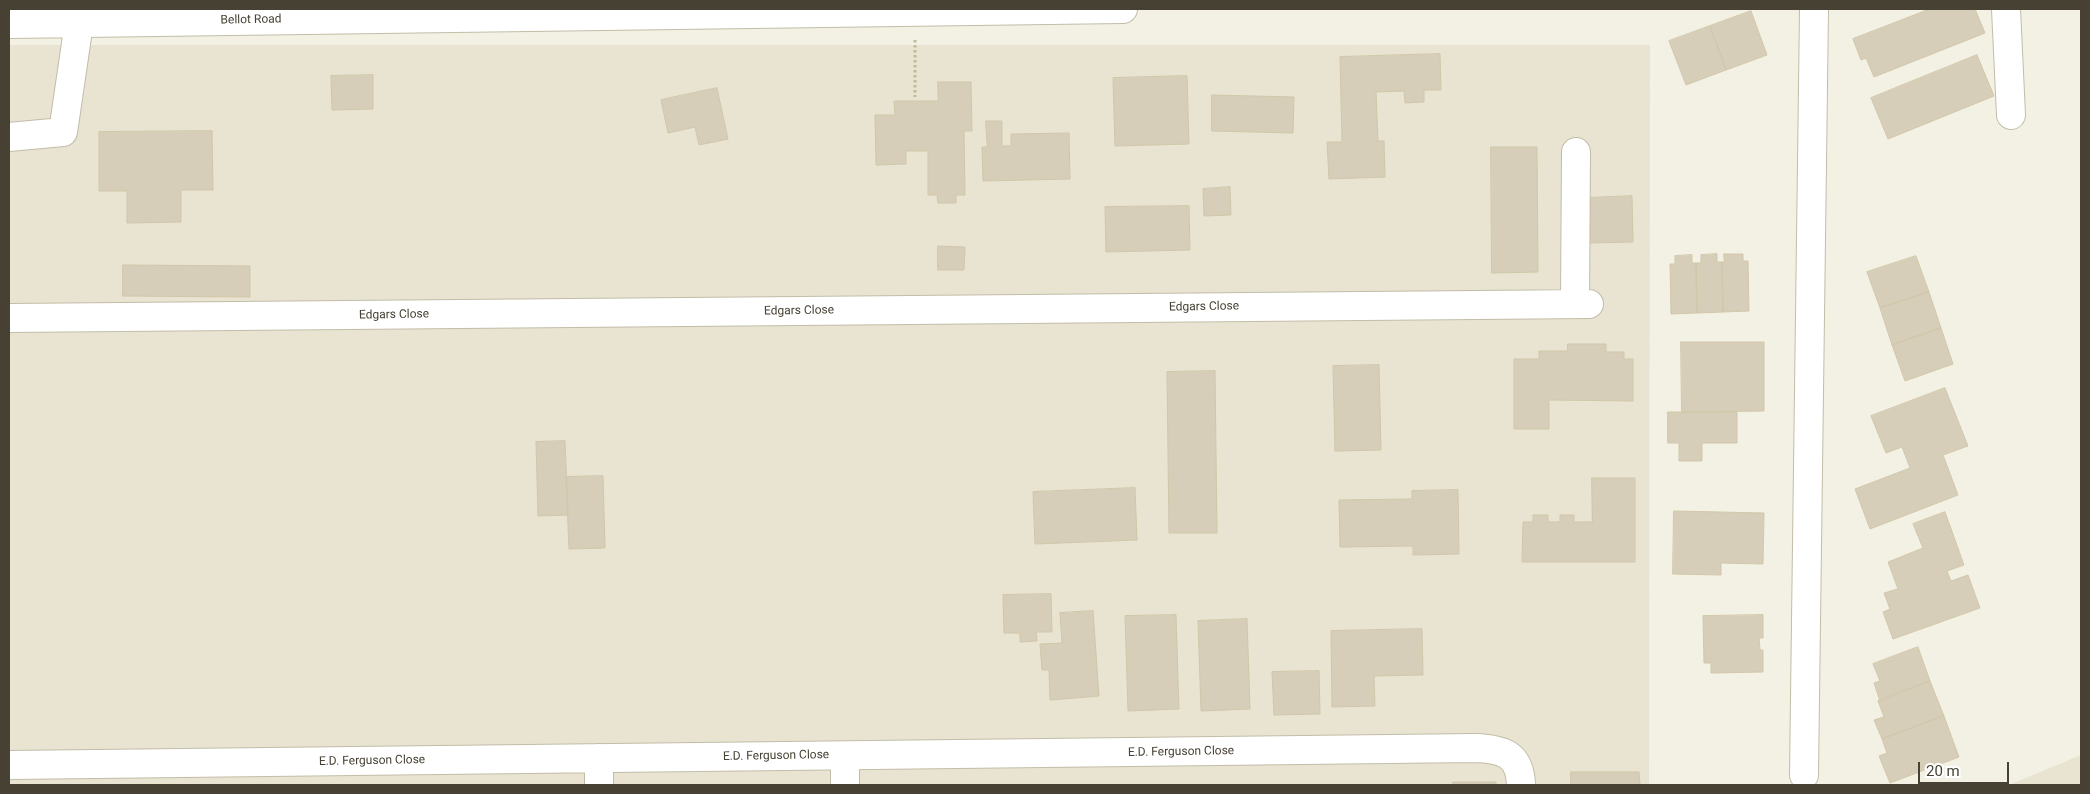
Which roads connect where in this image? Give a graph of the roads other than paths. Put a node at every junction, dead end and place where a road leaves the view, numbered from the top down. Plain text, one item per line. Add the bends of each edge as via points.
1 (1124, 9) edge
2 (1814, 9) edge
3 (2006, 9) edge
4 (79, 23) junction
5 (9, 24) edge
6 (2011, 115) dead end
7 (9, 137) edge
8 (1576, 152) dead end
9 (9, 318) edge
10 (845, 756) junction
11 (599, 758) junction
12 (9, 765) edge
13 (1804, 775) dead end
14 (599, 785) edge
15 (844, 785) edge
16 (1521, 785) edge

1 - 4 street, Bellot Road
2 - 13 street
3 - 6 street
4 - 5 street, Bellot Road
4 - 7 street via 63,132
8 - 9 street, Edgars Close via 1582,304
10 - 11 street, E.D. Ferguson Close
10 - 15 street
10 - 16 street, E.D. Ferguson Close via 1476,748 1498,750 1512,757 1519,770
11 - 12 street, E.D. Ferguson Close
11 - 14 street

